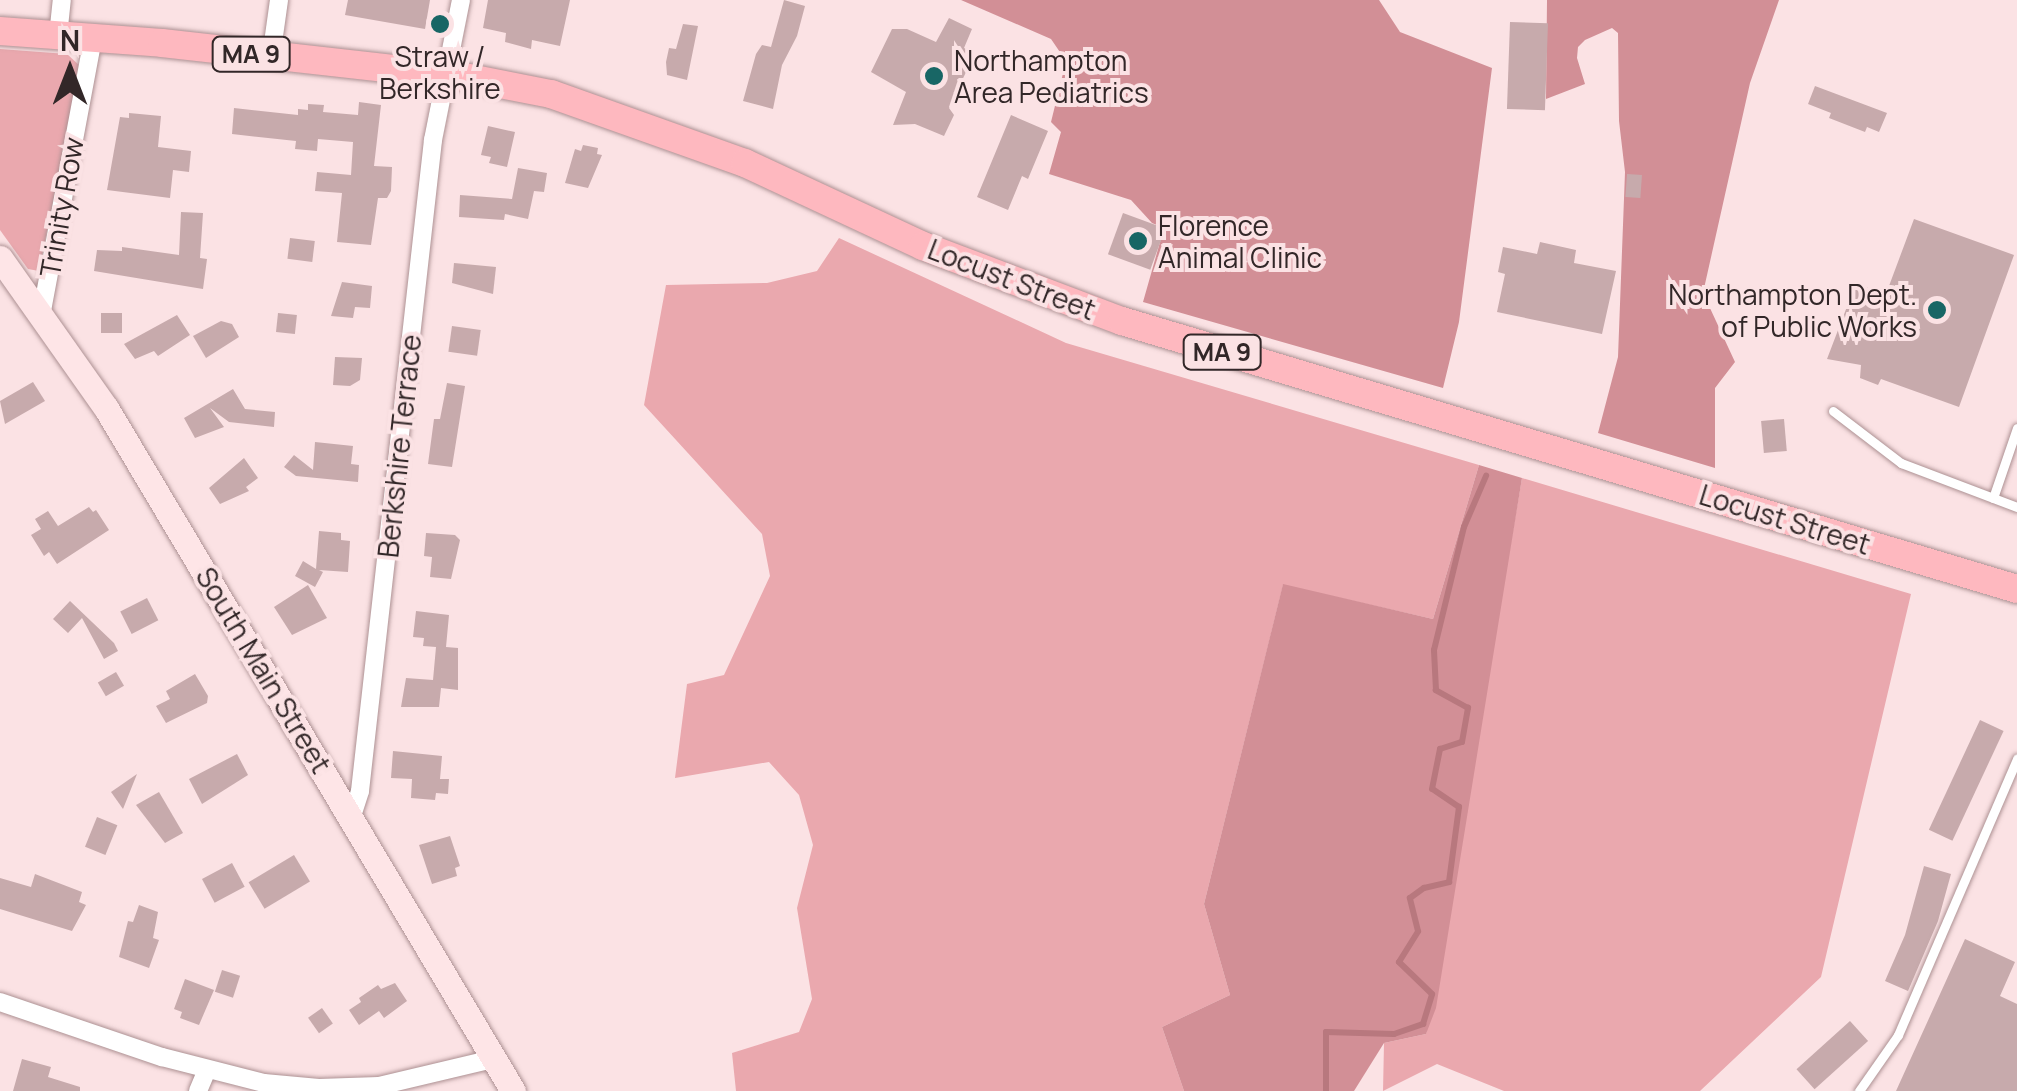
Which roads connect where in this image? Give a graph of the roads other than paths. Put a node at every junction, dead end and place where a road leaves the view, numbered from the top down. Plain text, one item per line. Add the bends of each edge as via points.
1 (62, 0) edge
2 (279, 0) edge
3 (462, 0) edge
4 (0, 32) edge
5 (58, 36) junction
6 (92, 39) junction
7 (271, 57) junction
8 (444, 75) junction
9 (0, 258) edge
10 (42, 316) junction
11 (1832, 411) dead end
12 (2017, 428) edge
13 (1993, 498) junction
14 (2017, 506) edge
15 (2017, 589) edge
16 (2017, 759) edge
17 (352, 816) junction
18 (0, 1002) edge
19 (493, 1058) junction
20 (207, 1070) junction
21 (198, 1091) edge
22 (514, 1091) edge
23 (1860, 1091) edge

1 - 5 street
2 - 7 street
3 - 8 street, Berkshire Terrace
4 - 5 highway, Locust Street / MA 9
5 - 6 highway, Locust Street / MA 9
6 - 7 highway, Locust Street / MA 9
6 - 10 street, Trinity Row
7 - 8 highway, Locust Street / MA 9
8 - 15 highway, Locust Street / MA 9 via 551,94 642,124 961,261 1122,321
8 - 17 street, Berkshire Terrace
9 - 10 main road, South Main Street
10 - 17 main road, South Main Street via 106,408
11 - 13 lane via 1901,463
12 - 13 lane
13 - 14 lane
16 - 23 lane via 1906,1018
17 - 19 main road, South Main Street
18 - 20 street
19 - 20 street via 379,1086 264,1083
19 - 22 main road, South Main Street
20 - 21 street

